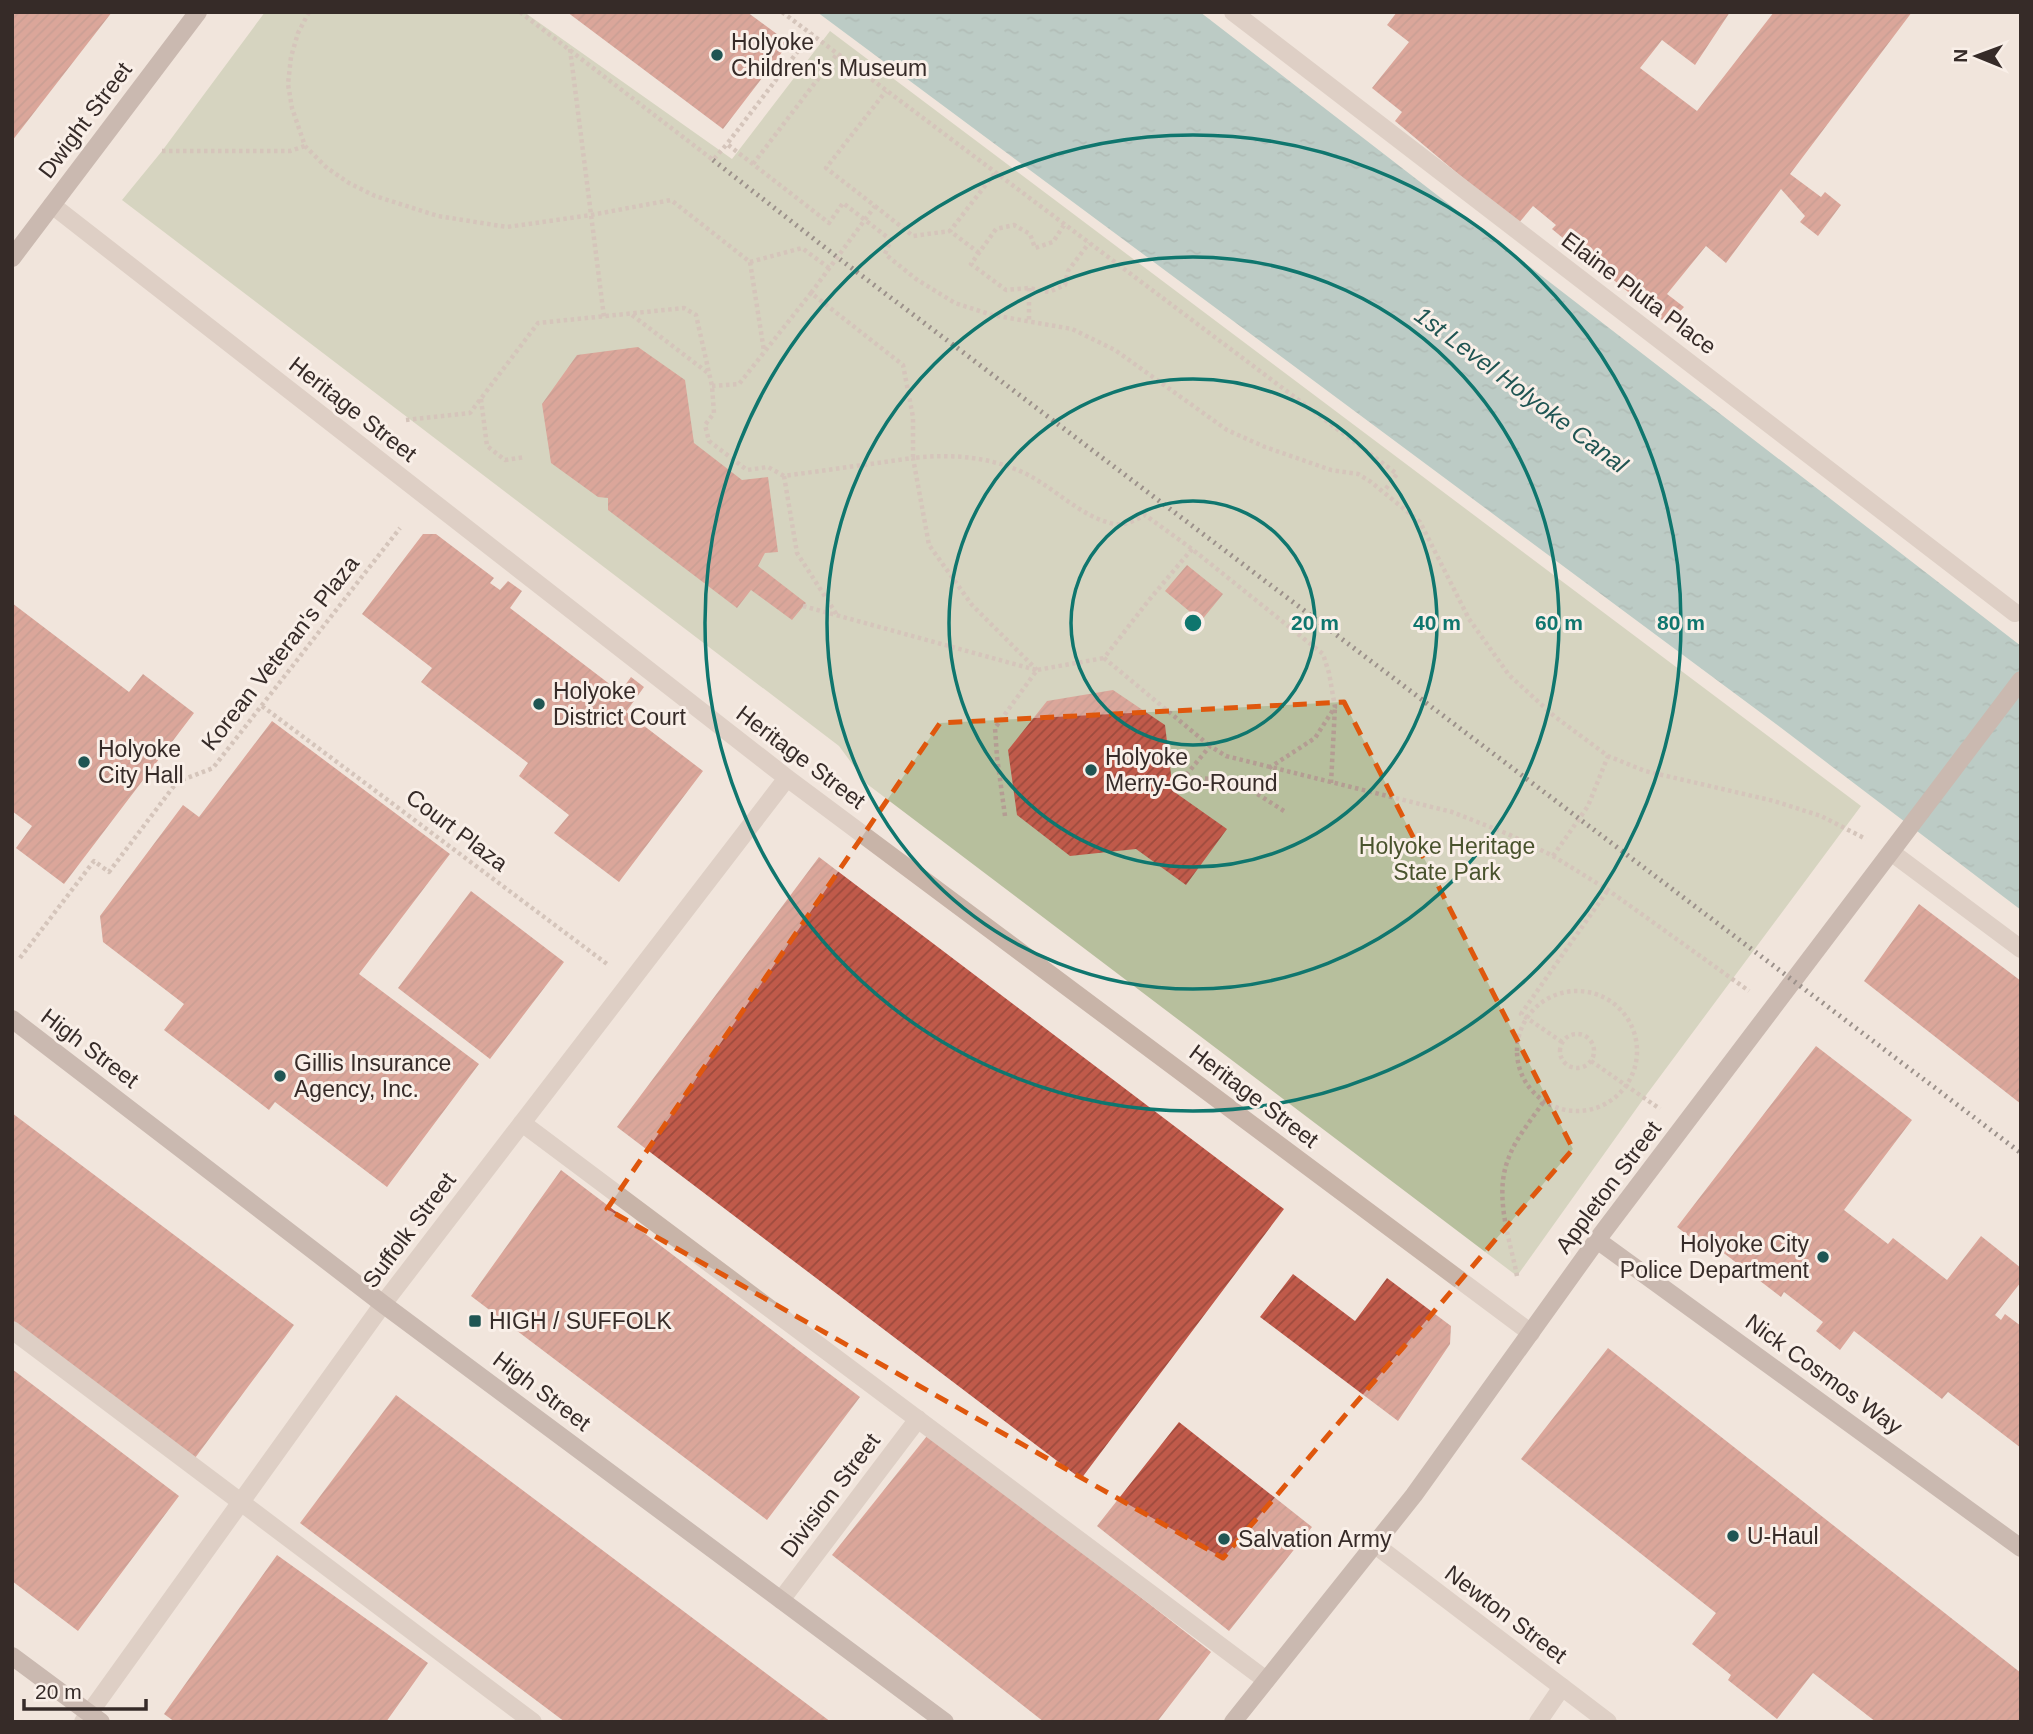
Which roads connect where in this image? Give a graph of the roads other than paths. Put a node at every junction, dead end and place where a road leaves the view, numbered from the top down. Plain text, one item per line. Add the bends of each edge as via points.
1 (198, 12) edge
2 (1233, 12) edge
3 (52, 205) junction
4 (12, 258) edge
5 (2015, 613) dead end
6 (2021, 680) edge
7 (787, 778) junction
8 (1891, 852) junction
9 (2021, 949) edge
10 (12, 1019) edge
11 (522, 1123) junction
12 (1597, 1240) junction
13 (383, 1304) junction
14 (12, 1330) edge
15 (1531, 1333) junction
16 (918, 1419) junction
17 (241, 1502) junction
18 (1374, 1544) junction
19 (2021, 1548) edge
20 (781, 1600) junction
21 (12, 1656) edge
22 (1266, 1680) junction
23 (1562, 1687) junction
24 (91, 1719) edge
25 (533, 1722) edge
26 (945, 1722) edge
27 (1233, 1722) edge
28 (1538, 1722) edge
29 (1608, 1722) edge

1 - 3 street, Dwight Street
2 - 5 street, Elaine Pluta Place
3 - 4 street, Dwight Street
3 - 7 street, Heritage Street
6 - 8 street, Appleton Street
7 - 11 street, Suffolk Street
7 - 15 street, Heritage Street
8 - 9 street
8 - 12 street, Appleton Street
10 - 13 street, High Street
11 - 13 street, Suffolk Street
11 - 16 street
12 - 15 street, Appleton Street
12 - 19 street, Nick Cosmos Way
13 - 17 street, Suffolk Street
13 - 20 street, High Street
14 - 17 street
15 - 18 street, Appleton Street
16 - 20 street, Division Street
16 - 22 street
17 - 24 street, Suffolk Street
17 - 25 street
18 - 22 street, Appleton Street
18 - 23 street, Newton Street
20 - 26 street, High Street
21 - 24 street
22 - 27 street, Appleton Street
23 - 28 street
23 - 29 street, Newton Street

